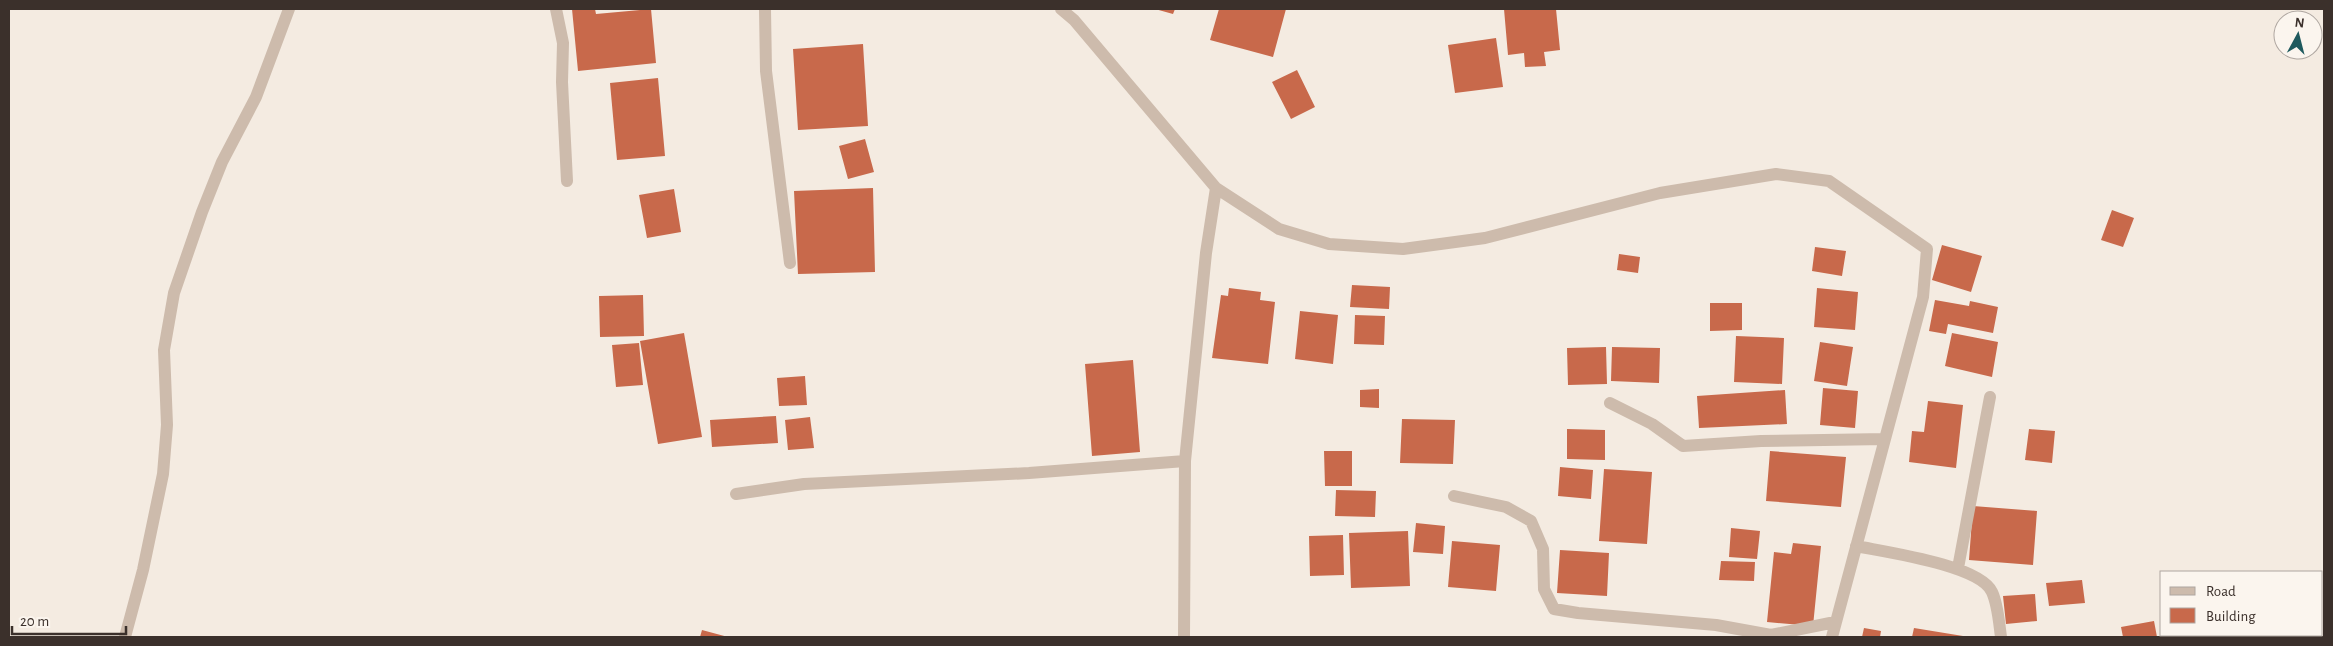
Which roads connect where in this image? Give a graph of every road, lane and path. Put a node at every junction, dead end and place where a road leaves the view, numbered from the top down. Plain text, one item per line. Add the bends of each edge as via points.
1 (289, 9) edge
2 (556, 9) edge
3 (764, 9) edge
4 (1061, 9) edge
5 (567, 181) dead end
6 (1216, 188) junction
7 (790, 263) dead end
8 (1990, 397) dead end
9 (1610, 403) dead end
10 (1885, 439) junction
11 (1185, 461) junction
12 (736, 494) dead end
13 (1454, 496) dead end
14 (1856, 546) junction
15 (1958, 568) junction
16 (1836, 622) junction
17 (124, 637) edge
18 (1184, 637) edge
19 (1832, 637) edge
20 (2001, 637) edge

1 - 17 street via 256,97 222,162 174,293 164,350 167,425 163,474 143,570
2 - 5 street via 563,42
3 - 7 street via 766,71
4 - 6 street via 1074,20
6 - 10 street via 1280,229 1328,244 1403,249 1485,238 1660,193 1776,174 1829,181 1927,249 1923,297
6 - 11 street via 1206,253
8 - 15 street
9 - 10 street via 1652,424 1683,446
10 - 14 street
11 - 12 street via 1029,473 804,484
11 - 18 street
13 - 16 street via 1506,507 1531,521 1543,549 1544,588 1554,609 1716,625 1770,635
14 - 15 street
14 - 16 street
15 - 20 street via 1979,579 1992,591
16 - 19 street

